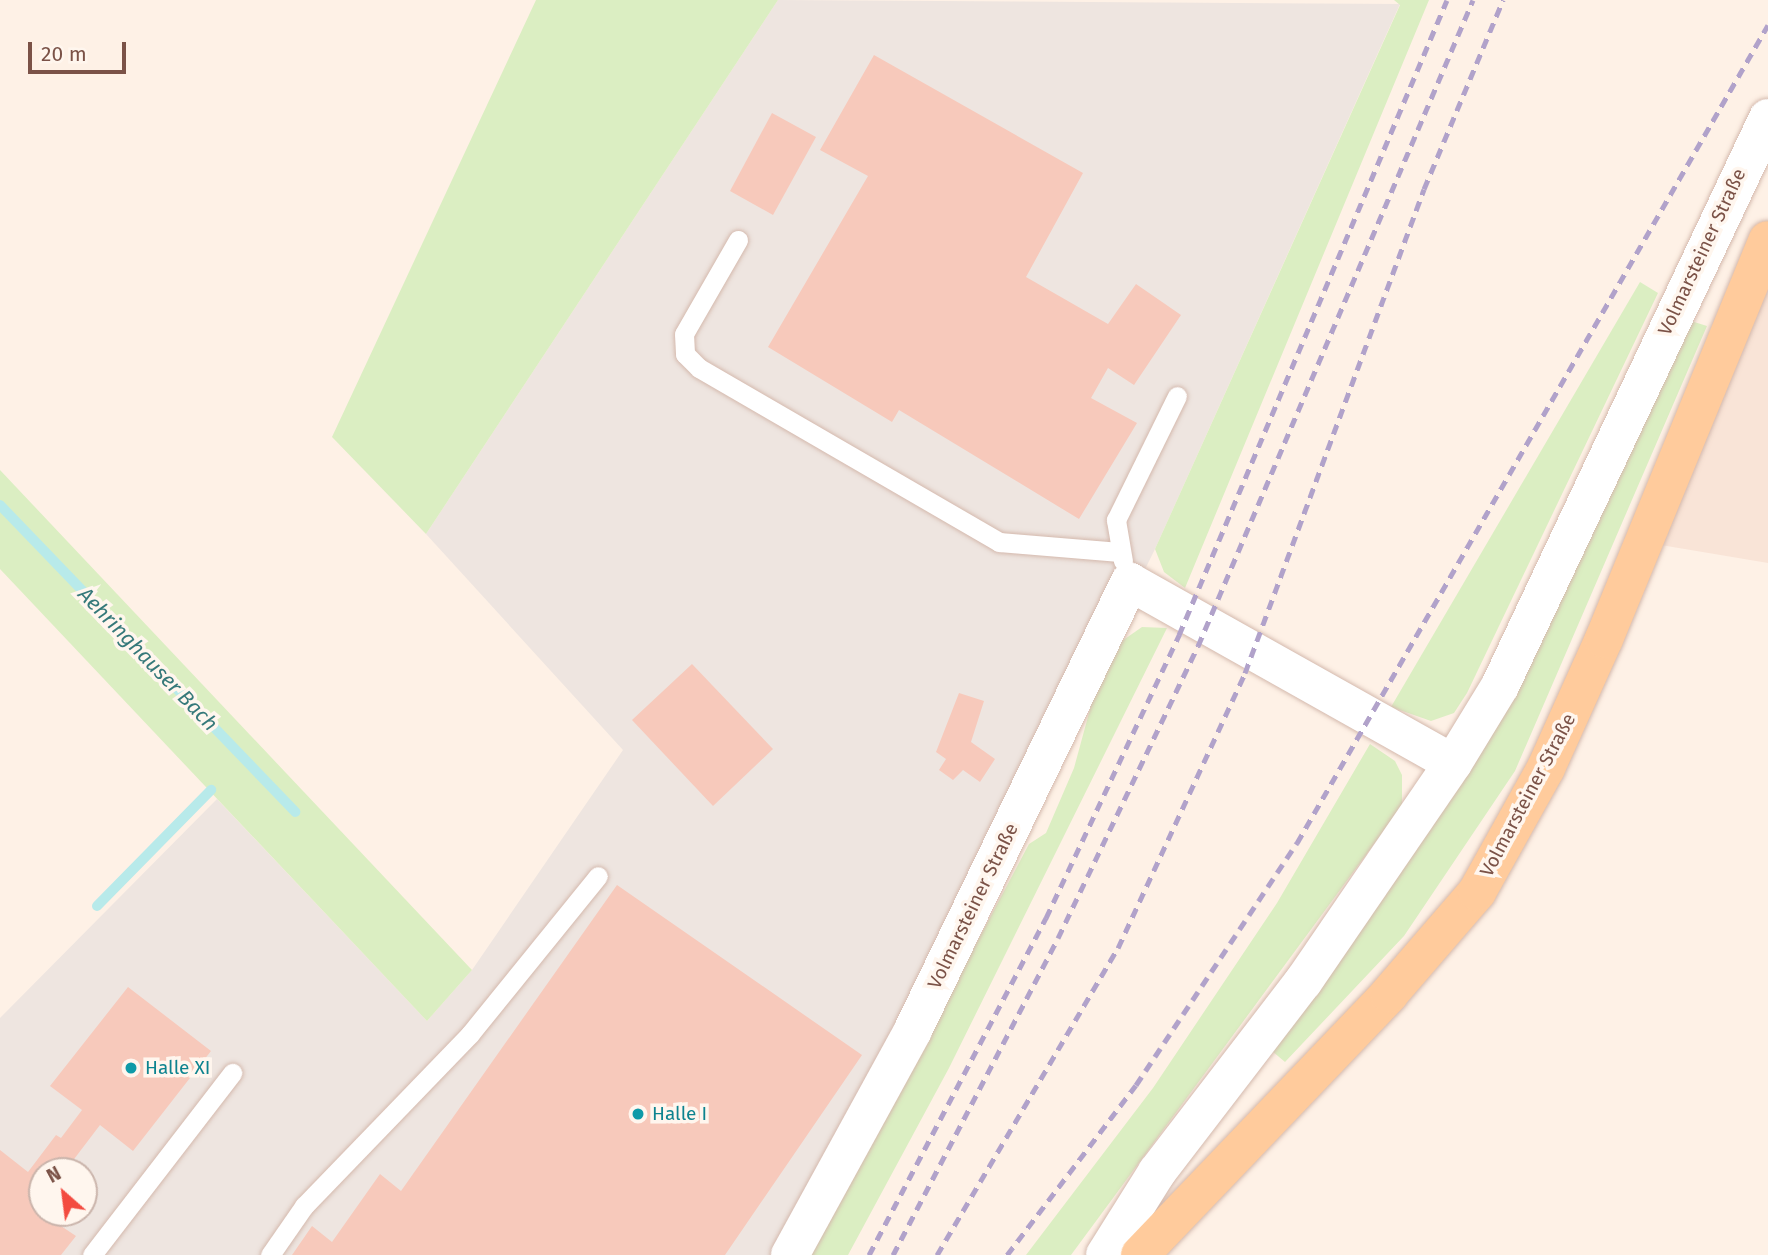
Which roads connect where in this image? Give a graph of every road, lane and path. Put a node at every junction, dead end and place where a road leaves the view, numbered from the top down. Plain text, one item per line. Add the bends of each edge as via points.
1 (1768, 118) edge
2 (738, 240) dead end
3 (1768, 240) edge
4 (1177, 396) dead end
5 (1125, 567) junction
6 (1453, 763) junction
7 (598, 876) dead end
8 (232, 1073) dead end
9 (92, 1255) edge
10 (270, 1255) edge
11 (790, 1255) edge
12 (1105, 1255) edge
13 (1140, 1255) edge

1 - 6 street, Volmarsteiner Straße via 1500,686
2 - 5 lane via 684,334 685,354 698,368 999,542
3 - 13 main road, Volmarsteiner Straße via 1604,639 1546,768 1477,892 1389,994
4 - 5 lane via 1116,520
5 - 6 street
5 - 11 street, Volmarsteiner Straße via 913,1030
6 - 12 street, Volmarsteiner Straße via 1303,982 1157,1172
7 - 10 lane via 470,1034 304,1206
8 - 9 lane

